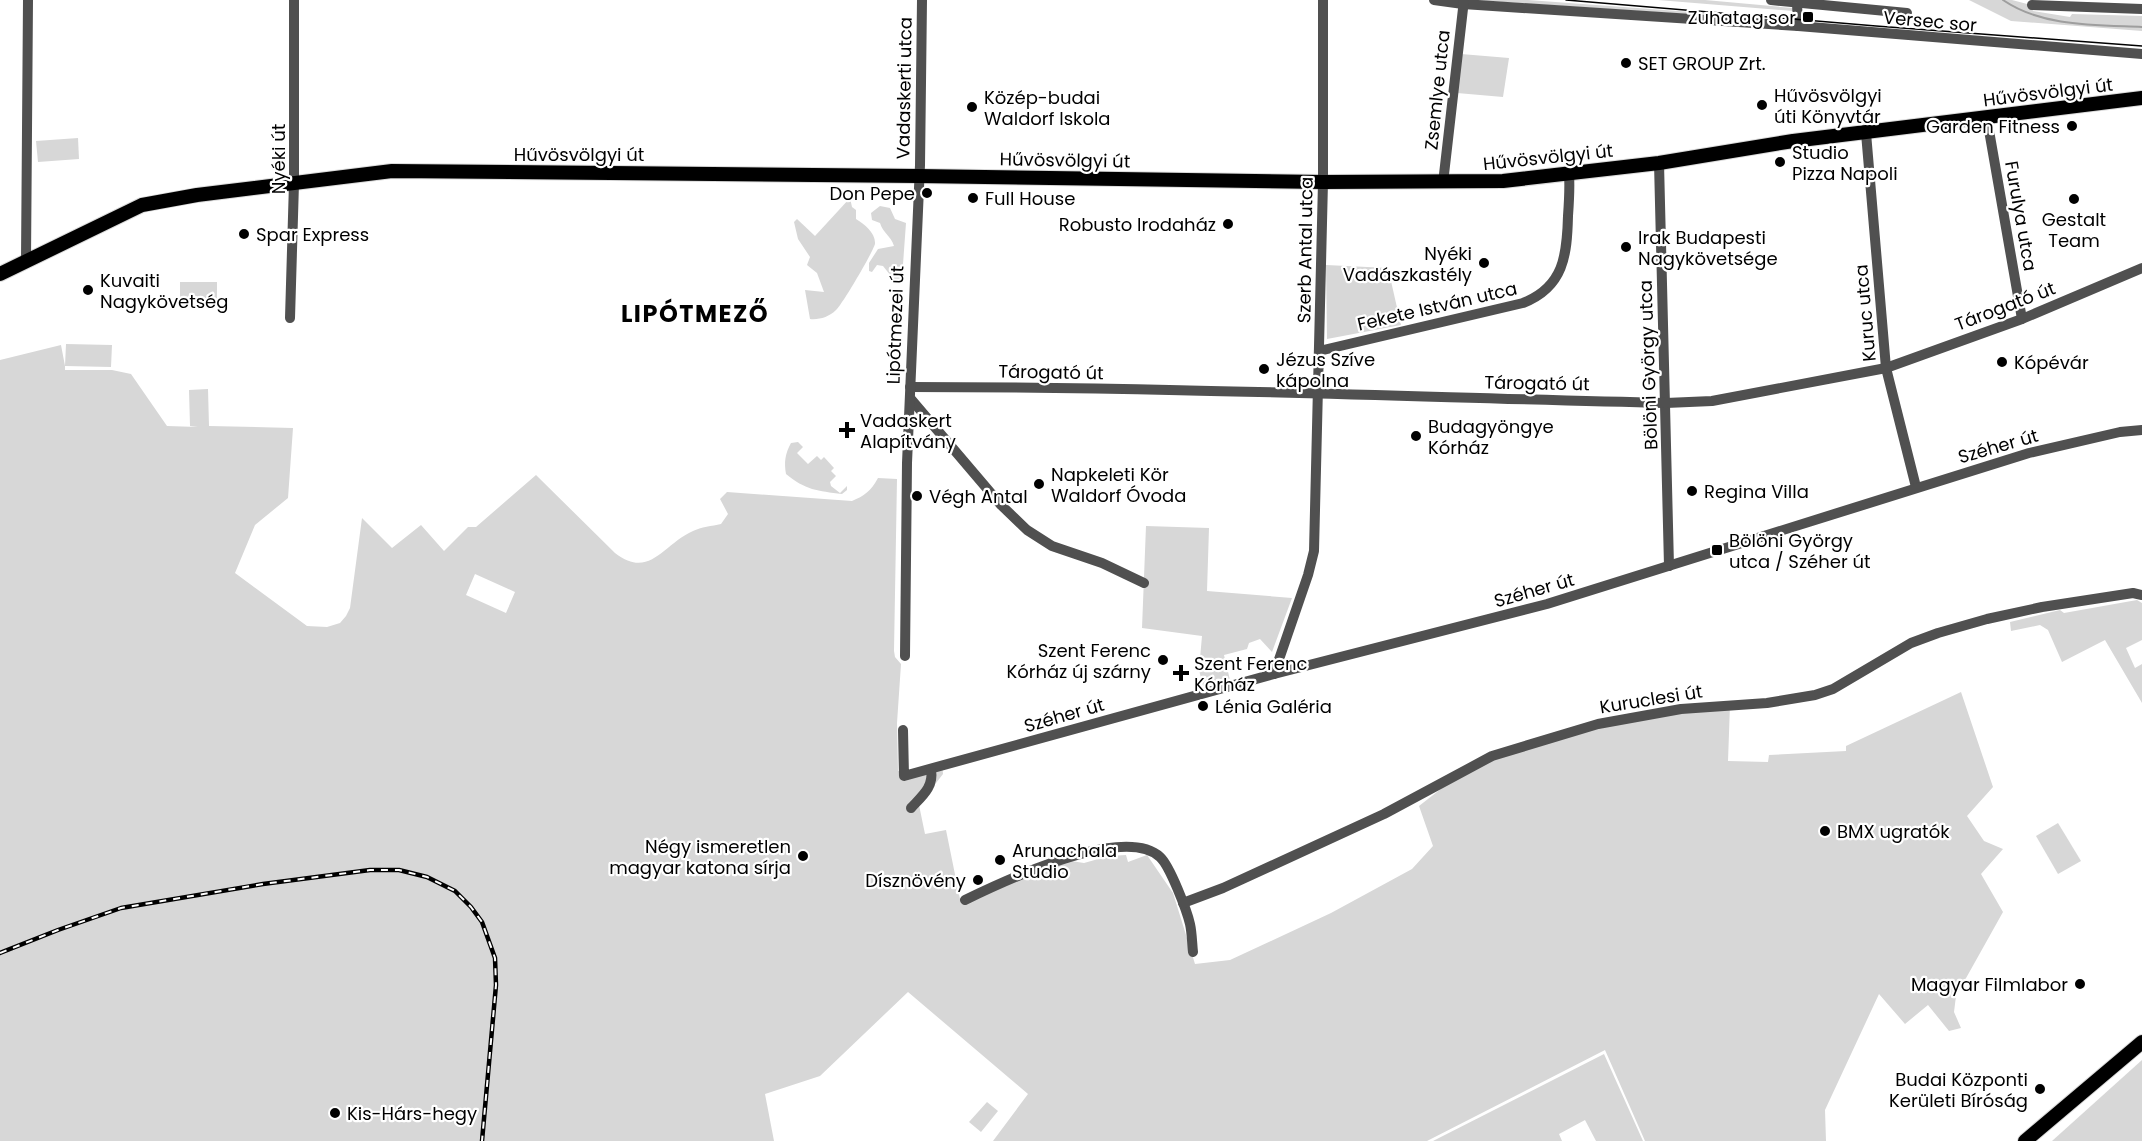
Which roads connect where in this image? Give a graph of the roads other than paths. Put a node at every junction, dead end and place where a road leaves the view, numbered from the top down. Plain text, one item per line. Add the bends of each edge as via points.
1 (28, 0) edge
2 (294, 0) edge
3 (922, 0) edge
4 (1323, 0) edge
5 (1434, 0) edge
6 (1771, 0) edge
7 (1463, 2) edge
8 (1797, 3) junction
9 (2079, 3) edge
10 (2032, 4) dead end
11 (2142, 9) edge
12 (1907, 13) dead end
13 (1798, 26) junction
14 (2142, 54) edge
15 (2142, 98) edge
16 (1987, 119) junction
17 (1866, 133) junction
18 (1659, 163) junction
19 (1569, 174) junction
20 (918, 176) junction
21 (294, 183) junction
22 (1323, 183) junction
23 (1443, 183) junction
24 (26, 261) junction
25 (2142, 268) edge
26 (0, 274) edge
27 (290, 318) dead end
28 (2022, 319) junction
29 (1319, 351) junction
30 (1886, 368) junction
31 (910, 393) junction
32 (1317, 393) junction
33 (1665, 403) junction
34 (2142, 430) edge
35 (1916, 488) junction
36 (1669, 566) junction
37 (1144, 583) dead end
38 (2142, 595) edge
39 (905, 656) dead end
40 (1274, 674) junction
41 (903, 730) dead end
42 (931, 770) junction
43 (911, 808) dead end
44 (965, 900) dead end
45 (1183, 903) junction
46 (1193, 952) dead end
47 (2142, 1042) edge
48 (2025, 1141) edge

1 - 24 street
2 - 21 street, Nyéki út
3 - 20 street, Vadaskerti utca
4 - 22 street, Szerb Antal utca
5 - 7 street, Versec sor
6 - 8 street
7 - 13 street, Versec sor
7 - 23 street, Zsemlye utca
8 - 12 street
8 - 13 street
9 - 10 street
9 - 11 street
13 - 14 street, Versec sor
15 - 16 main road, Hűvösvölgyi út
16 - 17 main road, Hűvösvölgyi út
16 - 28 street, Furulya utca
17 - 18 main road, Hűvösvölgyi út
17 - 30 street, Kuruc utca
18 - 19 main road, Hűvösvölgyi út
18 - 33 street, Bölöni György utca
19 - 23 main road, Hűvösvölgyi út
19 - 29 street, Fekete István utca via 1568,248 1557,274 1542,294 1523,303
20 - 21 main road, Hűvösvölgyi út via 392,171
20 - 22 main road, Hűvösvölgyi út
20 - 31 street, Lipótmezei út
21 - 24 main road, Hűvösvölgyi út via 142,205
21 - 27 street, Nyéki út
22 - 23 main road, Hűvösvölgyi út
22 - 29 street, Szerb Antal utca
24 - 26 main road, Hűvösvölgyi út
25 - 28 street, Tárogató út
28 - 30 street, Tárogató út
29 - 32 street, Szerb Antal utca
30 - 33 street, Tárogató út via 1712,401
30 - 35 street, Kuruc utca
31 - 32 street, Tárogató út via 1013,387
31 - 37 street via 1018,523 1052,546
31 - 39 street, Lipótmezei út
32 - 33 street, Tárogató út
32 - 40 street, Szerb Antal utca via 1314,551
33 - 36 street, Bölöni György utca
34 - 35 street, Széher út via 2029,453
35 - 36 street, Széher út
36 - 40 street, Széher út via 1547,604
38 - 45 street, Kuruclesi út via 2133,593 2042,608 1938,633 1911,643 1833,689 1815,695 1681,709 1598,724 1492,756 1384,814
40 - 42 street, Széher út
41 - 42 street, Széher út via 904,776
42 - 43 street via 929,788
44 - 45 street via 1016,876 1082,854 1126,846 1144,848 1161,857
45 - 46 street
47 - 48 main road

